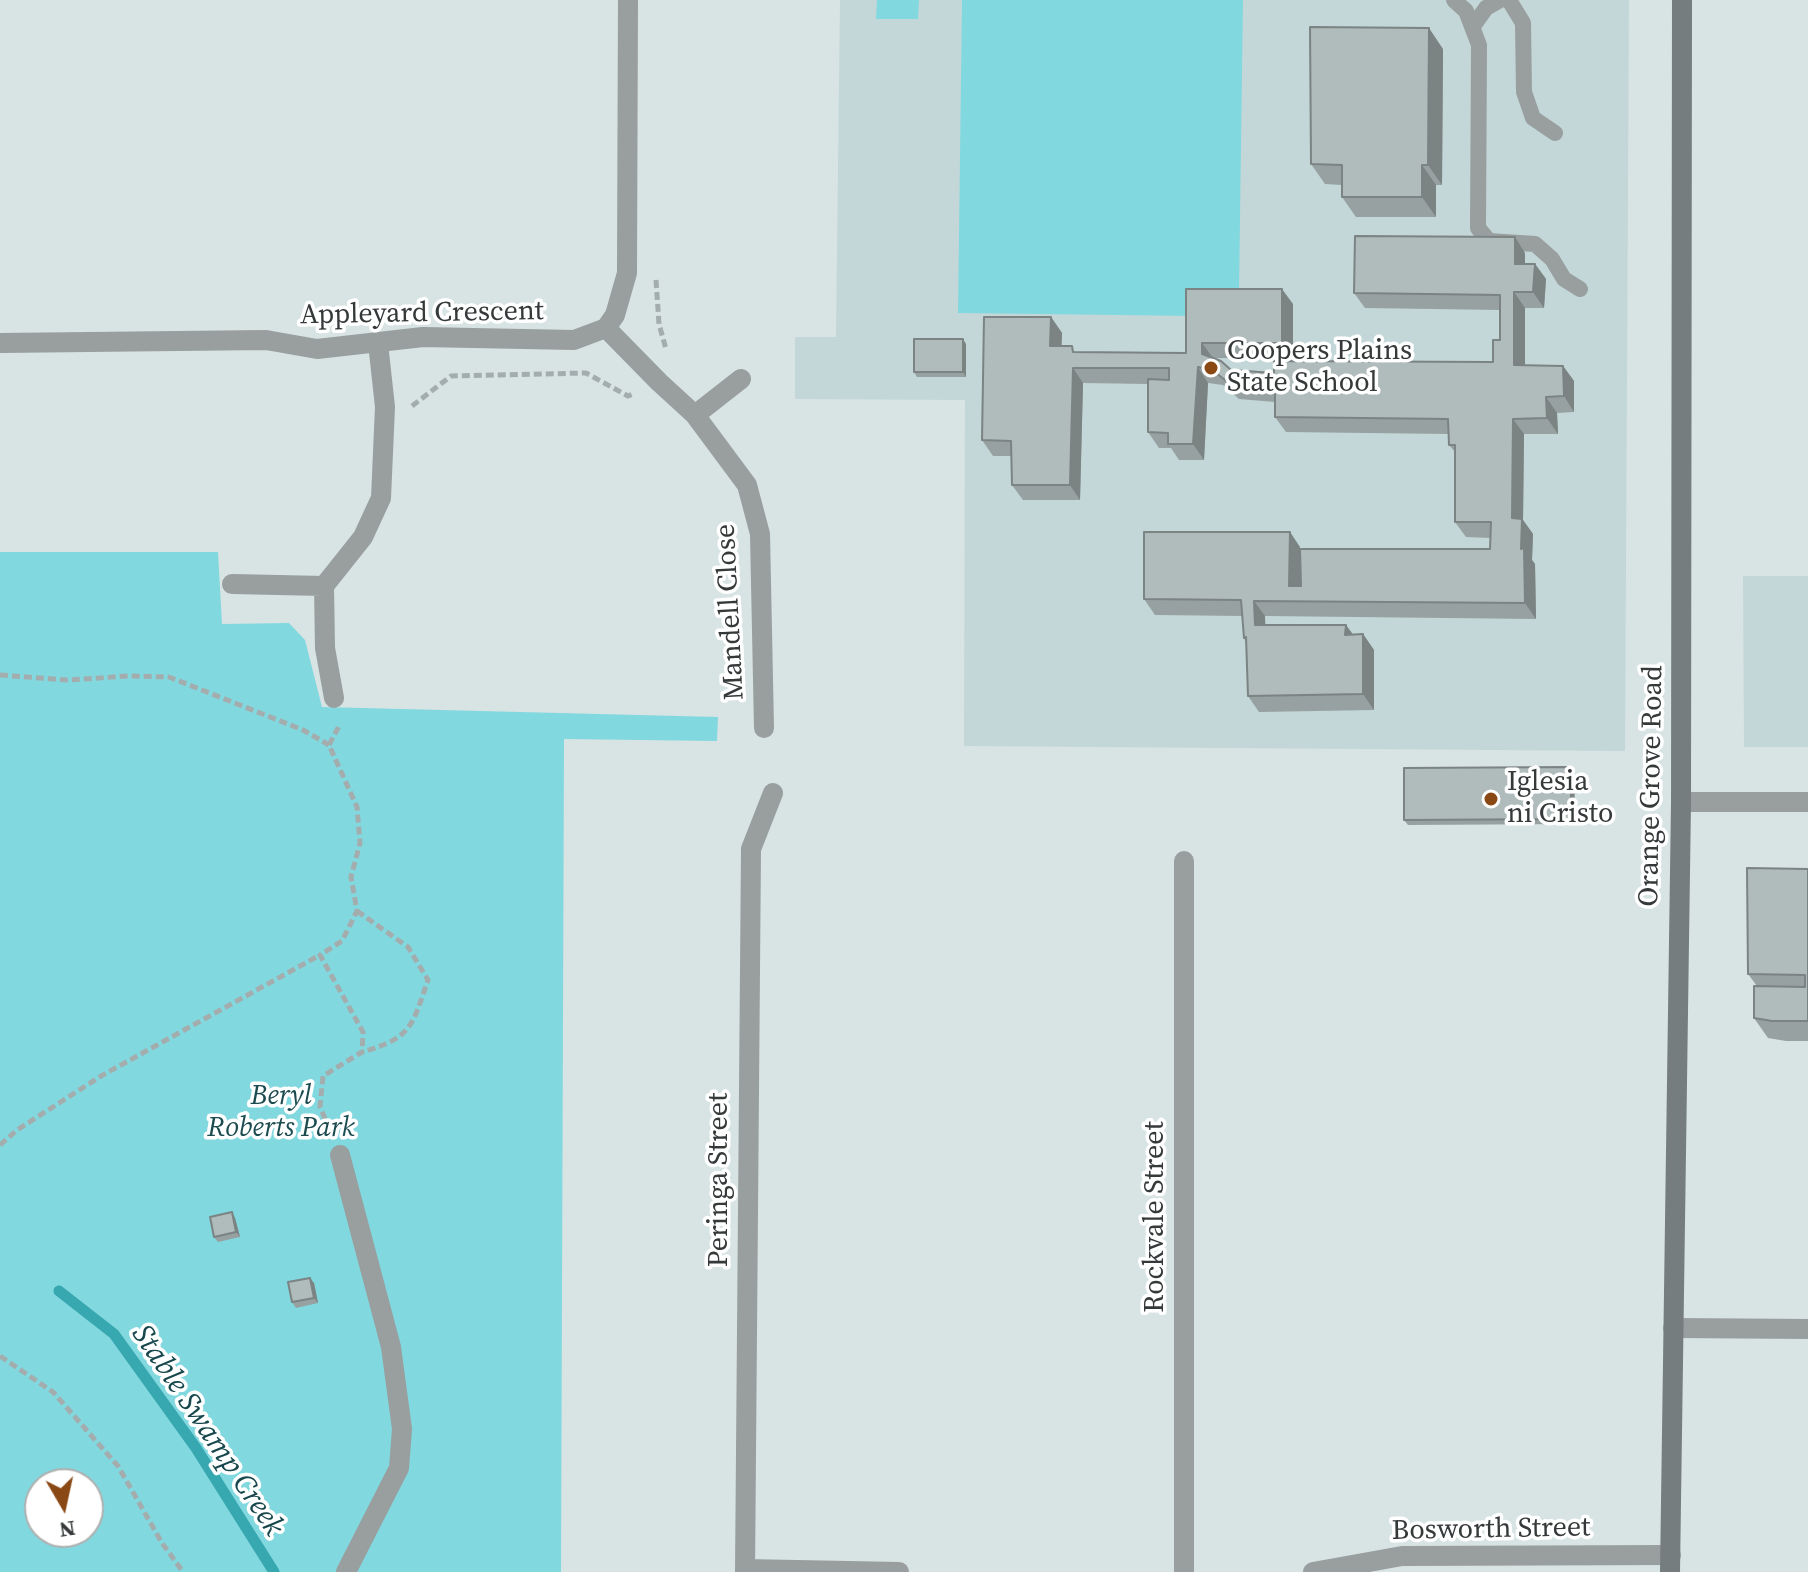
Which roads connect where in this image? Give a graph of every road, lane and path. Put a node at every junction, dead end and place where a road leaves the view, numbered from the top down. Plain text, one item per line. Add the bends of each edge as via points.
1 (628, 0) edge
2 (1454, 0) edge
3 (1500, 0) edge
4 (1509, 0) edge
5 (1682, 0) edge
6 (1474, 25) junction
7 (1555, 133) dead end
8 (656, 267) dead end
9 (1580, 289) dead end
10 (606, 328) junction
11 (0, 343) edge
12 (378, 343) junction
13 (741, 379) dead end
14 (659, 382) junction
15 (385, 407) junction
16 (695, 415) junction
17 (232, 584) dead end
18 (324, 586) junction
19 (0, 675) edge
20 (334, 698) joint
21 (764, 728) dead end
22 (329, 745) junction
23 (773, 793) dead end
24 (1681, 802) junction
25 (1808, 802) edge
26 (1184, 861) dead end
27 (357, 911) junction
28 (320, 955) junction
29 (362, 1052) junction
30 (0, 1145) edge
31 (340, 1155) joint
32 (1673, 1328) junction
33 (1808, 1329) edge
34 (0, 1356) edge
35 (1670, 1564) edge
36 (745, 1571) edge
37 (183, 1572) edge
38 (346, 1572) edge
39 (899, 1572) edge
40 (1184, 1572) edge
41 (1313, 1572) edge

1 - 10 street via 627,273
2 - 6 lane
3 - 6 lane
4 - 7 lane via 1523,23 1524,92 1533,118
5 - 24 main road, Orange Grove Road
6 - 9 lane via 1479,45 1478,228 1489,241 1535,244 1564,279
8 - 14 path via 659,324 672,366
10 - 12 street, Appleyard Crescent via 574,340 423,337
10 - 14 street, Mandell Close
11 - 12 street, Appleyard Crescent via 266,340 317,349
12 - 15 street
13 - 16 street
14 - 15 path via 628,396 586,373 451,376 414,406
14 - 16 street, Mandell Close
15 - 18 street via 381,498 363,537
16 - 21 street, Mandell Close via 747,485 760,534
17 - 18 street
18 - 20 street via 325,648
19 - 22 path via 67,680 169,677
20 - 22 path via 340,722
22 - 27 path via 357,807 360,843 351,877
23 - 36 street, Peringa Street via 751,849
24 - 25 street
24 - 32 main road, Orange Grove Road
26 - 40 street, Rockvale Street
27 - 28 path via 342,941
27 - 29 path via 408,947 428,980 412,1025 390,1044
28 - 29 path via 363,1032
28 - 30 path via 101,1076
29 - 31 path via 323,1076 320,1107
31 - 38 street via 391,1347 402,1429 399,1468
32 - 33 street
32 - 35 main road, Orange Grove Road
34 - 37 path via 53,1392 118,1466
35 - 41 street, Bosworth Street via 1402,1556
36 - 39 street

